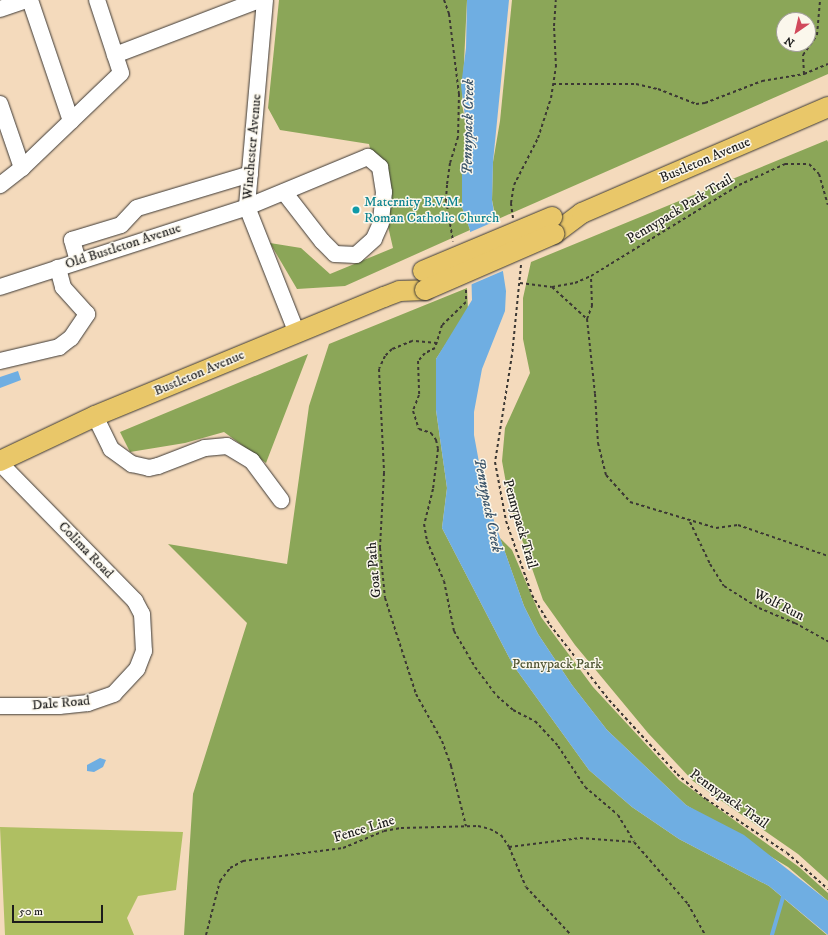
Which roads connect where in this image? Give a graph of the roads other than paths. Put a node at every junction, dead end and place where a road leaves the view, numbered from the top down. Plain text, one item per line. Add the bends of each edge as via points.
1 (26, 0) edge
2 (30, 0) edge
3 (97, 0) edge
4 (259, 0) edge
5 (265, 0) edge
6 (231, 5) edge
7 (0, 9) edge
8 (115, 55) junction
9 (0, 104) edge
10 (828, 107) edge
11 (71, 121) junction
12 (22, 168) junction
13 (250, 174) junction
14 (0, 185) edge
15 (284, 192) junction
16 (247, 207) junction
17 (78, 261) junction
18 (58, 268) junction
19 (0, 287) edge
20 (297, 333) junction
21 (0, 361) edge
22 (95, 416) junction
23 (0, 462) edge
24 (281, 500) dead end
25 (144, 651) joint
26 (0, 706) edge

1 - 7 street
2 - 11 street
3 - 8 street
4 - 6 street
5 - 13 street, Winchester Avenue
6 - 8 street
8 - 11 street via 121,73
9 - 12 street
10 - 20 main road, Bustleton Avenue, bridge
11 - 12 street
12 - 14 street
13 - 16 street, Winchester Avenue
13 - 17 street via 137,208 121,226 72,240
15 - 15 street, Old Bustleton Avenue via 368,157 380,167 384,192 381,223 374,239 356,255 335,254
15 - 16 street, Old Bustleton Avenue
16 - 17 street, Old Bustleton Avenue
16 - 20 street, Winchester Avenue
17 - 18 street, Old Bustleton Avenue
18 - 19 street, Old Bustleton Avenue
18 - 21 street via 63,287 87,314 71,338 60,347
20 - 22 main road, Bustleton Avenue
22 - 23 main road, Bustleton Avenue
22 - 24 street via 111,449 132,464 148,468 204,448 227,446 252,461
23 - 25 street, Colima Road via 136,601 142,614
25 - 26 street, Dale Road via 128,683 114,694 88,703

